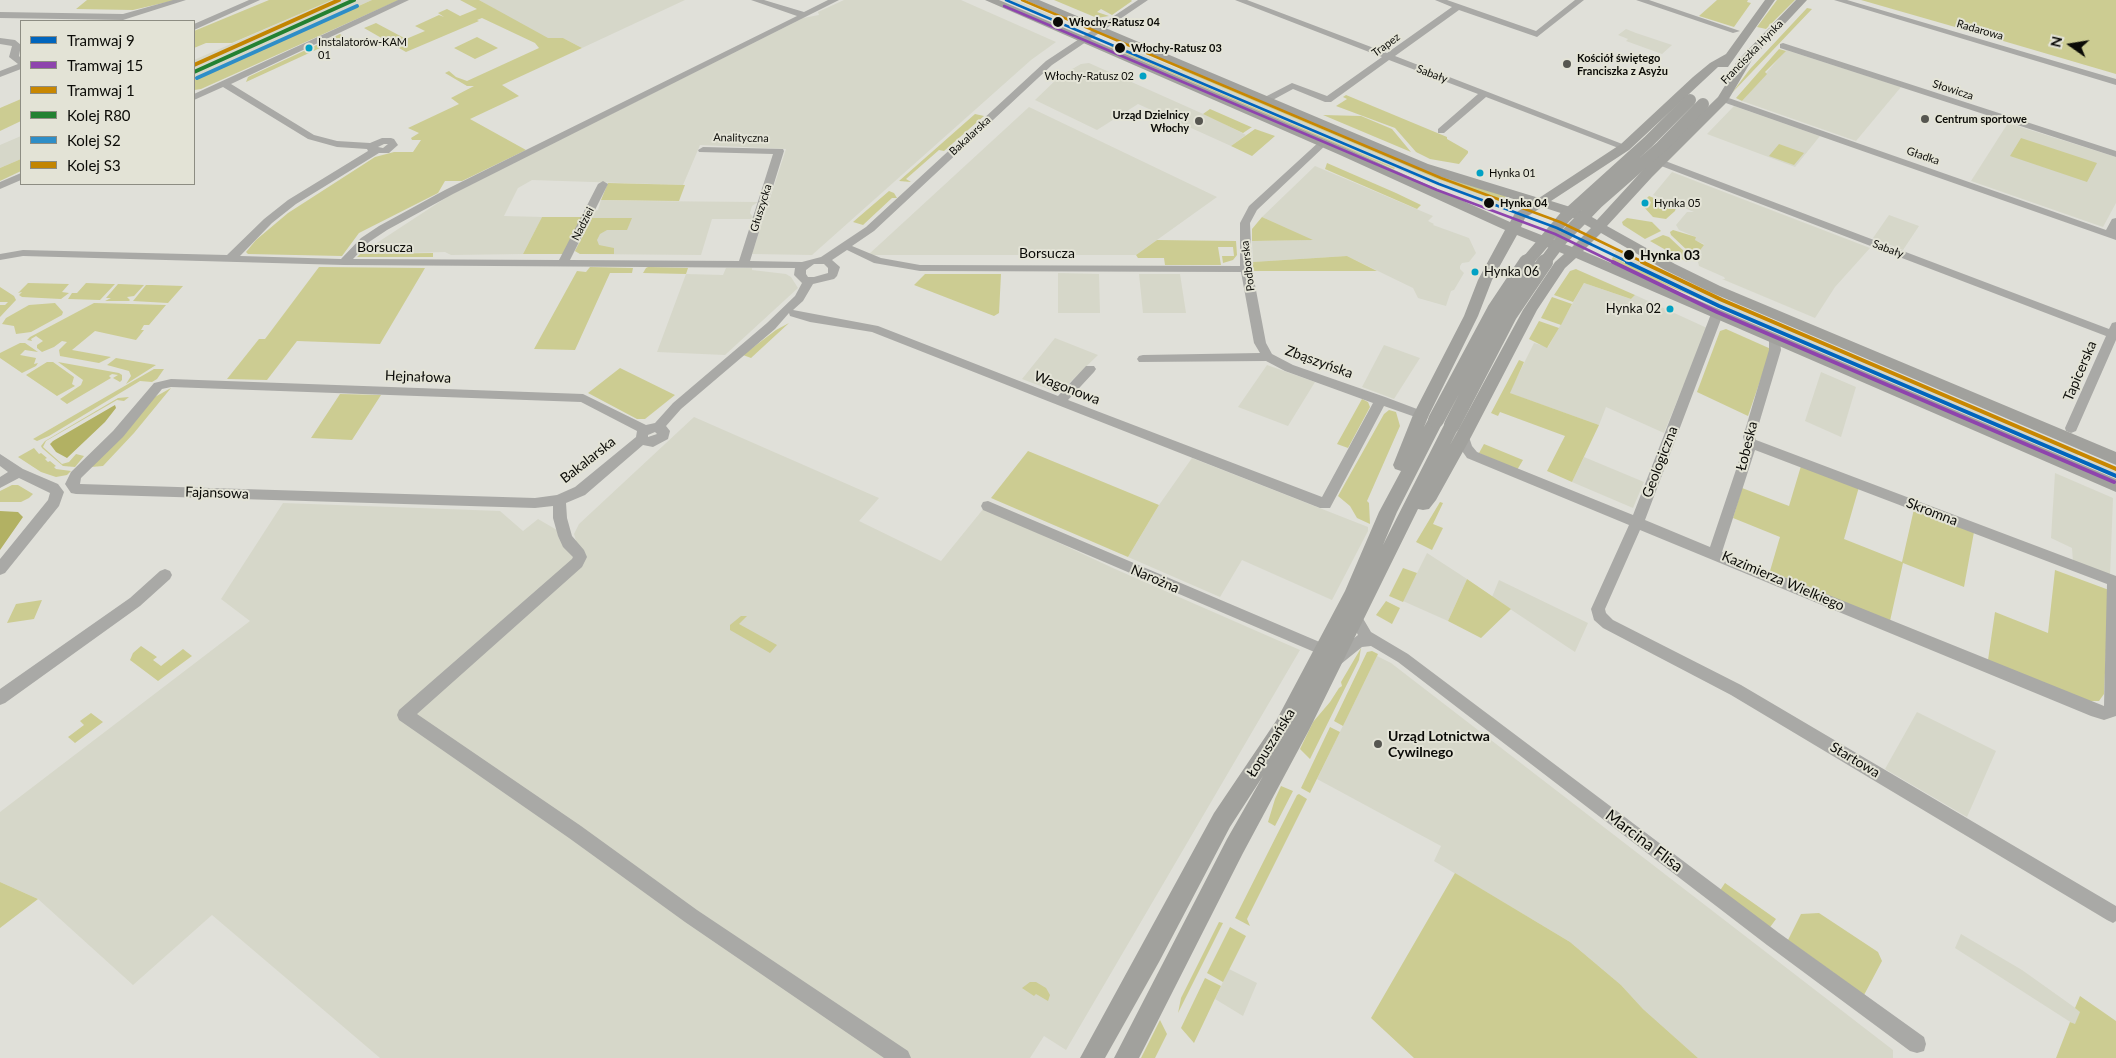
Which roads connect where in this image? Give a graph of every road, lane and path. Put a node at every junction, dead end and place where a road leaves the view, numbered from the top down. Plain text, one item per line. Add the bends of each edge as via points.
1 (182, 0) edge
2 (256, 0) edge
3 (405, 0) edge
4 (756, 0) edge
5 (835, 0) edge
6 (990, 0) edge
7 (1030, 0) edge
8 (1144, 0) edge
9 (1239, 0) edge
10 (1439, 0) edge
11 (1580, 0) edge
12 (1640, 0) edge
13 (1770, 0) edge
14 (1802, 0) edge
15 (1838, 0) edge
16 (1458, 7) junction
17 (0, 15) edge
18 (804, 15) junction
19 (121, 19) edge
20 (195, 27) edge
21 (1100, 30) junction
22 (1736, 31) dead end
23 (1082, 40) junction
24 (0, 41) edge
25 (1783, 46) dead end
26 (1749, 55) junction
27 (1731, 56) junction
28 (1388, 57) junction
29 (20, 61) edge
30 (20, 66) edge
31 (0, 74) edge
32 (2116, 82) edge
33 (223, 83) junction
34 (1484, 94) junction
35 (195, 97) edge
36 (1722, 98) junction
37 (1266, 100) junction
38 (1696, 102) junction
39 (1441, 131) dead end
40 (1323, 143) junction
41 (1625, 147) junction
42 (703, 150) dead end
43 (779, 152) joint
44 (2116, 154) edge
45 (1660, 162) junction
46 (20, 176) edge
47 (603, 184) dead end
48 (0, 186) edge
49 (1542, 202) junction
50 (2116, 221) edge
51 (1600, 225) junction
52 (1512, 228) junction
53 (862, 236) junction
54 (2113, 236) edge
55 (852, 249) junction
56 (1572, 253) junction
57 (0, 257) edge
58 (230, 259) junction
59 (344, 262) junction
60 (828, 262) junction
61 (563, 264) junction
62 (744, 264) junction
63 (802, 268) junction
64 (1246, 269) junction
65 (814, 281) junction
66 (794, 313) junction
67 (1718, 314) junction
68 (771, 326) junction
69 (2115, 332) edge
70 (1775, 338) junction
71 (1268, 357) junction
72 (1143, 359) dead end
73 (1090, 369) dead end
74 (183, 383) joint
75 (1381, 400) junction
76 (1060, 401) junction
77 (1429, 417) junction
78 (2071, 428) junction
79 (1458, 431) junction
80 (648, 432) junction
81 (2050, 432) junction
82 (1750, 443) junction
83 (2082, 445) junction
84 (0, 459) edge
85 (2116, 459) edge
86 (18, 472) junction
87 (0, 484) edge
88 (2116, 486) edge
89 (559, 500) junction
90 (521, 503) joint
91 (988, 506) dead end
92 (1637, 522) junction
93 (1715, 553) junction
94 (0, 569) edge
95 (165, 575) dead end
96 (1598, 609) joint
97 (1356, 619) junction
98 (1371, 640) junction
99 (1329, 656) junction
100 (0, 698) edge
101 (2112, 711) joint
102 (2113, 914) dead end
103 (1917, 1044) dead end
104 (901, 1058) edge
105 (1092, 1058) edge
106 (1126, 1058) edge

1 - 19 street
2 - 20 street
3 - 33 street
4 - 18 street
5 - 18 street
6 - 23 main road
7 - 21 main road
8 - 21 street, Bakalarska
9 - 28 street, Sabały
10 - 16 street
11 - 16 street via 1537,34
12 - 22 street
13 - 27 main road, Franciszka Hynka
14 - 26 main road, Franciszka Hynka
15 - 32 street, Radarowa
16 - 28 street, Trapez
17 - 19 street
18 - 59 street via 410,213 365,240
21 - 23 street, Bakalarska
21 - 37 main road
23 - 40 main road
23 - 53 street, Bakalarska via 1049,63
24 - 29 street via 17,45 14,57
25 - 44 street, Słowicza
26 - 36 main road
26 - 38 main road, Franciszka Hynka
27 - 38 main road, Franciszka Hynka
27 - 41 main road via 1697,79
28 - 34 street, Sabały
28 - 37 street, Trapez via 1328,100 1292,86
30 - 31 street
33 - 35 street
33 - 58 street via 312,137 374,149 292,202
34 - 39 street
34 - 41 street, Sabały
36 - 45 main road
36 - 54 street, Gładka
37 - 49 main road via 1423,167
38 - 77 main road, bridge via 1578,204 1531,255
38 - 79 main road, bridge via 1654,153 1591,209 1544,261 1510,315
40 - 52 main road
40 - 64 street, Podborska via 1250,213 1244,228
41 - 49 main road
42 - 43 street, Analityczna
43 - 62 street, Głuszycka
45 - 51 main road
45 - 69 street, Sabały
46 - 48 street
47 - 61 street, Nadziei
49 - 51 main road
49 - 52 main road via 1520,216
50 - 54 street
51 - 56 main road
51 - 81 main road via 1670,267 1720,292
52 - 56 main road
52 - 77 main road via 1479,294
53 - 55 street, Bakalarska
53 - 60 street, Bakalarska via 855,238
55 - 60 street, Bakalarska
55 - 64 street, Borsucza via 878,261 920,268
56 - 67 main road
56 - 79 main road via 1560,265 1530,310
57 - 58 street, Borsucza via 24,254
58 - 59 street, Borsucza
59 - 61 street, Borsucza
60 - 63 street via 812,261
60 - 65 street via 834,267 833,274
61 - 62 street, Borsucza
62 - 63 street, Borsucza via 770,265 781,270
63 - 65 street via 802,278
64 - 71 street, Podborska via 1260,343
65 - 66 street, Bakalarska via 808,300
65 - 68 street, Bakalarska
66 - 68 street, Bakalarska
66 - 76 street, Wagonowa via 874,329
67 - 70 main road
67 - 92 street, Geologiczna
68 - 80 street, Bakalarska
69 - 78 street, Tapicerska
70 - 82 street, Łobeska via 1775,350 1749,437
70 - 88 main road
71 - 72 street, Zbąszyńska
71 - 75 street, Zbąszyńska via 1289,368
73 - 76 street
74 - 80 street, Hejnałowa via 583,398
74 - 90 street, Fajansowa via 163,384 154,391 118,434 76,476 73,487
75 - 76 street, Wagonowa via 1324,504
75 - 77 street, Zbąszyńska
77 - 99 main road, Łopuszańska
78 - 81 street
78 - 83 street
79 - 92 street, Kazimierza Wielkiego via 1472,455
79 - 97 main road, Łopuszańska via 1430,495 1399,531
80 - 89 street, Bakalarska via 580,491
81 - 83 main road
82 - 93 street, Łobeska
82 - 101 street, Skromna via 2114,581
83 - 85 main road
84 - 86 street
86 - 87 street
86 - 94 street via 57,492 54,502
89 - 90 street, Bakalarska
89 - 104 street via 564,536 579,554 577,563 405,715 691,916
91 - 99 street, Narożna
92 - 93 street, Kazimierza Wielkiego
92 - 96 street, Geologiczna
93 - 101 street, Kazimierza Wielkiego via 2097,711
95 - 100 street via 135,602
96 - 102 street, Startowa via 1599,616 1608,624 1736,690
97 - 98 street, Marcina Flisa via 1361,631
97 - 99 main road, Łopuszańska
98 - 99 street via 1359,641
98 - 103 street, Marcina Flisa via 1403,658 1773,939
99 - 105 main road, Łopuszańska via 1222,820
99 - 106 main road, Łopuszańska

